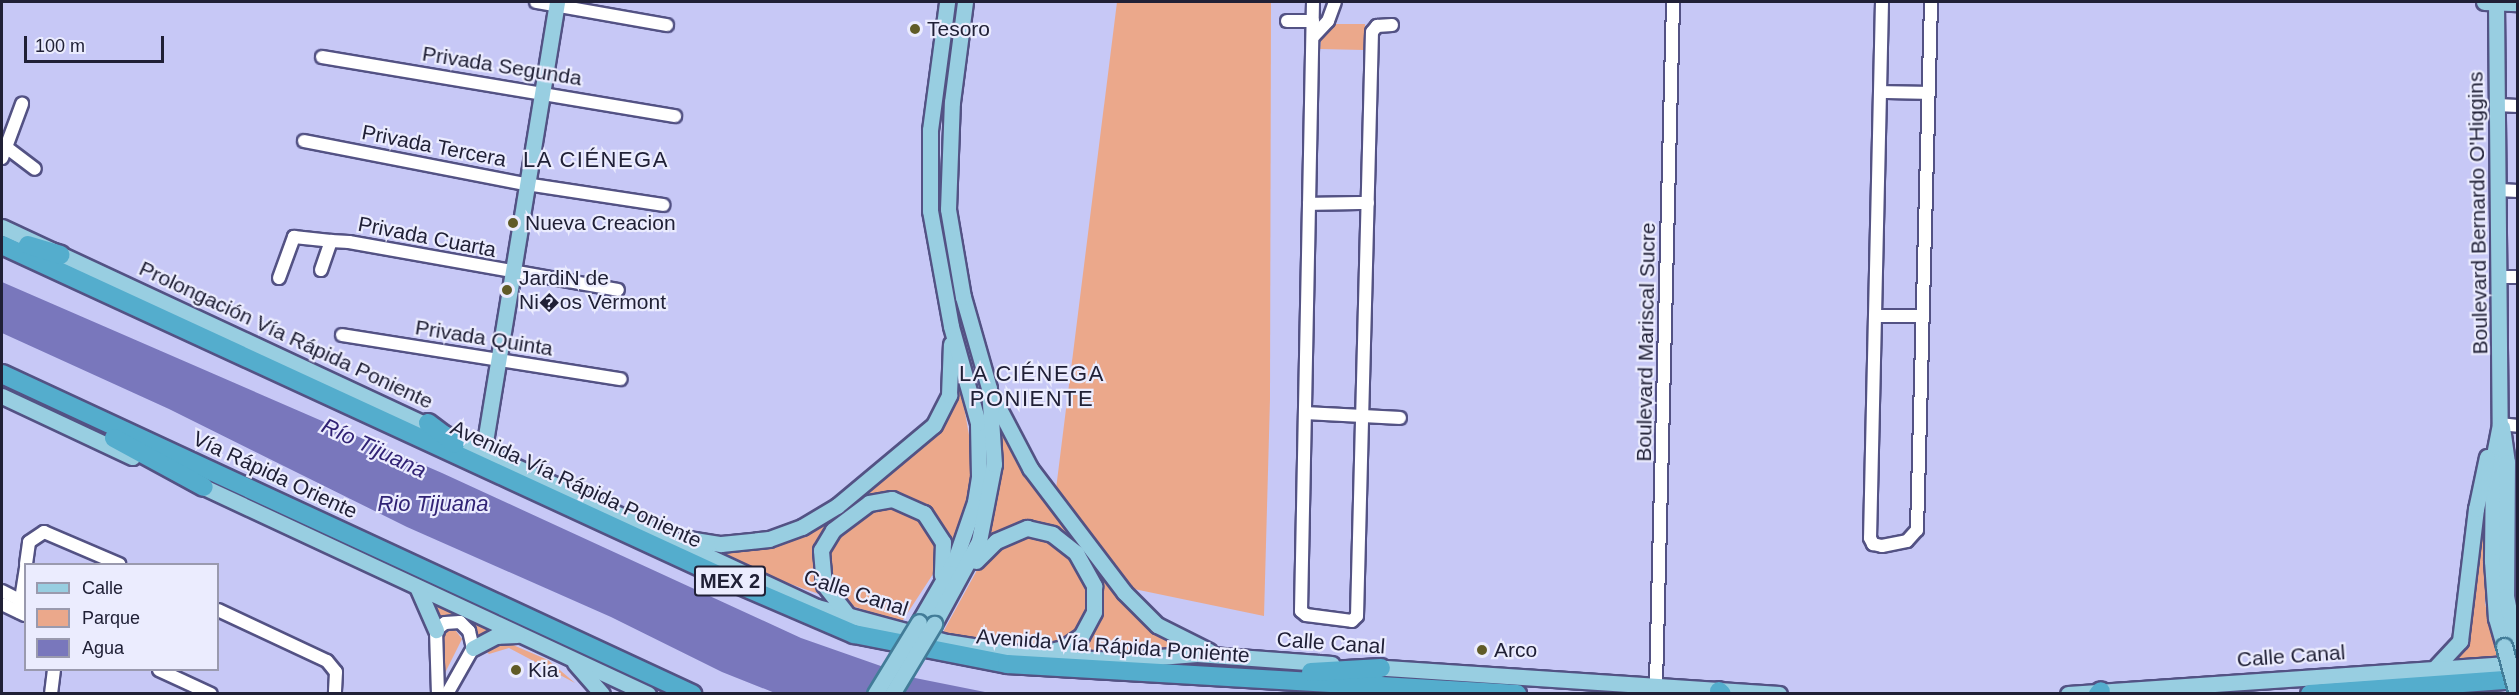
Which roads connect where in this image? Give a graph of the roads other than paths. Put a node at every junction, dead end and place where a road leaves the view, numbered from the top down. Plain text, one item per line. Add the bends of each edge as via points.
1 (536, 2) edge
2 (1313, 2) edge
3 (1335, 2) edge
4 (1673, 2) edge
5 (1882, 2) edge
6 (1931, 2) edge
7 (2484, 2) edge
8 (2496, 2) edge
9 (945, 3) edge
10 (2517, 3) edge
11 (557, 4) edge
12 (966, 4) edge
13 (1287, 21) dead end
14 (1313, 21) junction
15 (667, 25) dead end
16 (1392, 25) dead end
17 (1313, 37) junction
18 (322, 57) dead end
19 (540, 92) junction
20 (1881, 92) junction
21 (1927, 93) junction
22 (22, 104) dead end
23 (2498, 105) junction
24 (2517, 106) edge
25 (675, 116) dead end
26 (304, 141) dead end
27 (3, 150) edge
28 (35, 169) dead end
29 (526, 183) junction
30 (2499, 190) junction
31 (2517, 191) edge
32 (1368, 203) junction
33 (1309, 204) junction
34 (663, 205) dead end
35 (2, 227) edge
36 (2, 234) edge
37 (331, 241) junction
38 (2, 244) edge
39 (60, 255) junction
40 (321, 270) dead end
41 (512, 273) junction
42 (2500, 277) junction
43 (2517, 277) edge
44 (279, 278) dead end
45 (618, 290) dead end
46 (1876, 316) junction
47 (1922, 316) junction
48 (951, 326) junction
49 (342, 335) dead end
50 (499, 361) junction
51 (2, 374) edge
52 (621, 379) dead end
53 (989, 388) junction
54 (2, 396) edge
55 (78, 409) junction
56 (1306, 413) junction
57 (1362, 417) junction
58 (1400, 418) dead end
59 (428, 423) junction
60 (2517, 426) edge
61 (2501, 433) junction
62 (484, 448) junction
63 (2517, 451) edge
64 (204, 487) junction
65 (532, 487) junction
66 (651, 527) junction
67 (26, 563) edge
68 (117, 563) edge
69 (960, 580) junction
70 (938, 588) junction
71 (418, 589) junction
72 (2, 591) edge
73 (2, 604) edge
74 (23, 608) edge
75 (219, 610) edge
76 (852, 618) junction
77 (927, 623) junction
78 (436, 630) junction
79 (522, 635) junction
80 (473, 648) junction
81 (2512, 649) edge
82 (1013, 652) junction
83 (569, 656) junction
84 (1224, 656) junction
85 (2517, 663) edge
86 (1381, 668) junction
87 (2433, 670) junction
88 (54, 671) edge
89 (163, 671) edge
90 (1217, 676) junction
91 (2517, 679) edge
92 (1656, 684) junction
93 (1721, 692) edge
94 (2099, 692) edge
95 (51, 693) edge
96 (211, 693) edge
97 (335, 693) edge
98 (438, 693) edge
99 (447, 693) edge
100 (602, 693) edge
101 (648, 693) edge
102 (692, 693) edge
103 (875, 693) edge
104 (892, 693) edge
105 (1517, 693) edge
106 (1779, 693) edge
107 (2068, 693) edge
108 (2310, 693) edge
109 (2517, 693) edge

1 - 11 street
2 - 14 street
3 - 17 street via 1328,21
4 - 92 street, Boulevard Mariscal Sucre
5 - 20 street
6 - 21 street
7 - 8 main road
8 - 10 main road
8 - 23 main road, Boulevard Bernardo O'Higgins
9 - 48 main road via 928,170 933,239
11 - 15 street
11 - 19 main road
12 - 53 main road via 952,102 949,217 963,297
13 - 14 street
14 - 17 street
16 - 32 street via 1377,26 1372,32
17 - 33 street
18 - 19 street, Privada Segunda
19 - 25 street, Privada Segunda
19 - 29 main road
20 - 21 street
20 - 46 street
21 - 47 street
22 - 27 street
23 - 24 street
23 - 30 main road, Boulevard Bernardo O'Higgins
26 - 29 street, Privada Tercera
27 - 28 street
29 - 34 street, Privada Tercera
29 - 41 main road
30 - 31 street
30 - 42 main road, Boulevard Bernardo O'Higgins
32 - 33 street
32 - 57 street
33 - 56 street
35 - 39 main road, Prolongación Vía Rápida Poniente
36 - 39 highway
37 - 40 street, Privada Cuarta
37 - 41 street, Privada Cuarta
37 - 44 street via 294,237
38 - 65 highway, Avenida Vía Rápida Poniente / MEX 2
39 - 59 main road, Prolongación Vía Rápida Poniente
41 - 45 street, Privada Cuarta
41 - 50 main road
42 - 43 street
42 - 61 main road, Boulevard Bernardo O'Higgins
46 - 47 street
46 - 47 street via 1870,538 1882,546 1907,541 1917,530
48 - 66 main road via 952,376 944,409 934,424 819,518 787,534 744,543 703,542
48 - 70 main road via 978,423 979,476 968,527
49 - 50 street, Privada Quinta
50 - 52 street, Privada Quinta
50 - 62 main road
51 - 55 highway, Vía Rápida Oriente
53 - 69 main road via 992,490 980,541
53 - 84 main road via 1030,468 1124,592 1157,625
54 - 64 main road
55 - 64 highway via 104,433
55 - 102 highway, Vía Rápida Oriente
56 - 57 street
56 - 57 street via 1300,611 1352,621 1357,616
57 - 58 street
59 - 62 main road, Prolongación Vía Rápida Poniente
59 - 65 highway via 439,434 503,466
60 - 61 street
61 - 63 main road
61 - 81 main road, Boulevard Bernardo O'Higgins via 2493,573 2496,618
61 - 87 main road via 2481,482 2460,641
62 - 66 main road, Prolongación Vía Rápida Poniente
64 - 71 main road
65 - 90 highway, Avenida Vía Rápida Poniente / MEX 2 via 854,634 960,658 1007,664
66 - 76 main road, Calle Canal via 771,586
67 - 68 street via 28,542 44,532
69 - 77 main road
69 - 82 main road via 996,540 1027,528 1065,542 1086,566 1096,603 1081,636 1050,652
70 - 76 main road via 945,551 932,521 905,502 892,499 869,503 833,530 820,559 828,593
70 - 77 main road
71 - 78 main road
71 - 79 main road
72 - 74 street
73 - 74 street
75 - 97 street via 327,661 336,672
76 - 82 main road, Calle Canal via 947,642
77 - 103 main road, bridge
77 - 104 main road, bridge
78 - 80 street via 449,622 463,623
78 - 98 street
79 - 80 main road via 496,636
79 - 83 main road
80 - 99 street
81 - 109 main road, Boulevard Bernardo O'Higgins, bridge
82 - 84 main road, Calle Canal via 1073,660
83 - 100 main road
83 - 101 main road
84 - 86 main road, Calle Canal
85 - 87 main road, Calle Canal
86 - 90 highway
86 - 92 main road, Calle Canal
87 - 94 main road, Calle Canal
88 - 95 street
89 - 96 street
90 - 105 highway, Avenida Vía Rápida Poniente / MEX 2
91 - 108 highway
92 - 93 main road, Calle Canal
93 - 106 main road, Calle Canal
94 - 107 main road, Calle Canal

